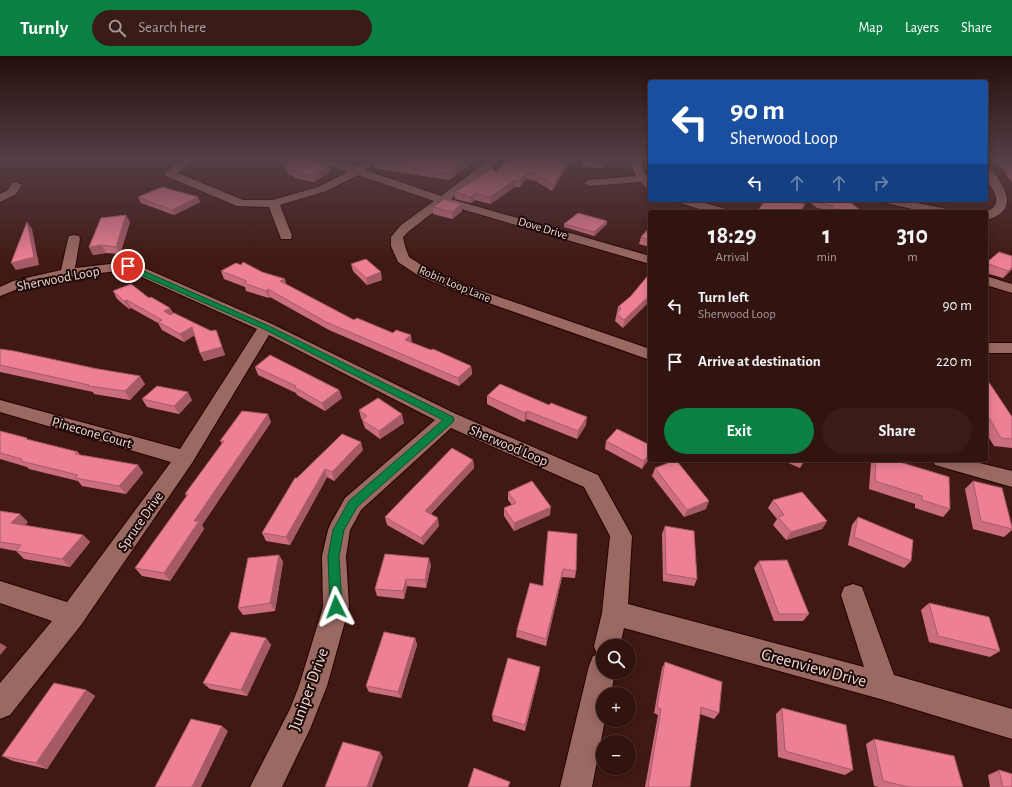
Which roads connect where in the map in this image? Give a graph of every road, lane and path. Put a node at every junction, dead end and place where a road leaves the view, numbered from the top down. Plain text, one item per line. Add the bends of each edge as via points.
1 (10, 193) edge
2 (215, 193) edge
3 (308, 193) edge
4 (422, 193) edge
5 (451, 193) edge
6 (1007, 193) edge
7 (0, 199) edge
8 (442, 200) junction
9 (688, 202) edge
10 (895, 202) edge
11 (274, 203) junction
12 (715, 210) edge
13 (934, 210) edge
14 (988, 216) edge
15 (286, 236) dead end
16 (74, 239) dead end
17 (648, 259) edge
18 (67, 273) junction
19 (988, 281) edge
20 (1012, 289) edge
21 (0, 292) edge
22 (266, 327) junction
23 (988, 348) edge
24 (1012, 348) edge
25 (648, 354) edge
26 (0, 406) edge
27 (450, 419) junction
28 (185, 458) junction
29 (949, 462) edge
30 (1012, 479) edge
31 (0, 592) edge
32 (853, 595) dead end
33 (615, 613) junction
34 (72, 616) junction
35 (609, 639) edge
36 (600, 679) edge
37 (884, 686) junction
38 (0, 705) edge
39 (1012, 724) edge
40 (266, 787) edge
41 (576, 787) edge

1 - 7 street
2 - 11 street via 241,204
3 - 11 street
4 - 8 street, Dove Drive
5 - 8 street, Robin Loop Lane
6 - 14 street via 1008,207 1001,214
8 - 17 street, Dove Drive
8 - 25 street, Robin Loop Lane via 397,237 403,259 424,273 471,292
9 - 12 street
10 - 13 street
11 - 15 street
16 - 18 street
18 - 21 street, Sherwood Loop via 18,284
18 - 22 street, Sherwood Loop via 128,266
19 - 20 street
22 - 27 street, Sherwood Loop
22 - 28 street, Spruce Drive
23 - 24 street
26 - 28 street, Pinecone Court
27 - 33 street, Sherwood Loop via 591,481 621,536
27 - 40 street, Juniper Drive via 353,504 339,530 334,556 336,607 313,686 300,719
28 - 34 street, Spruce Drive
29 - 30 street
31 - 34 street
32 - 37 street
33 - 35 street, Sherwood Loop
33 - 37 street, Greenview Drive
34 - 38 street, Spruce Drive
36 - 41 street
37 - 39 street, Greenview Drive

